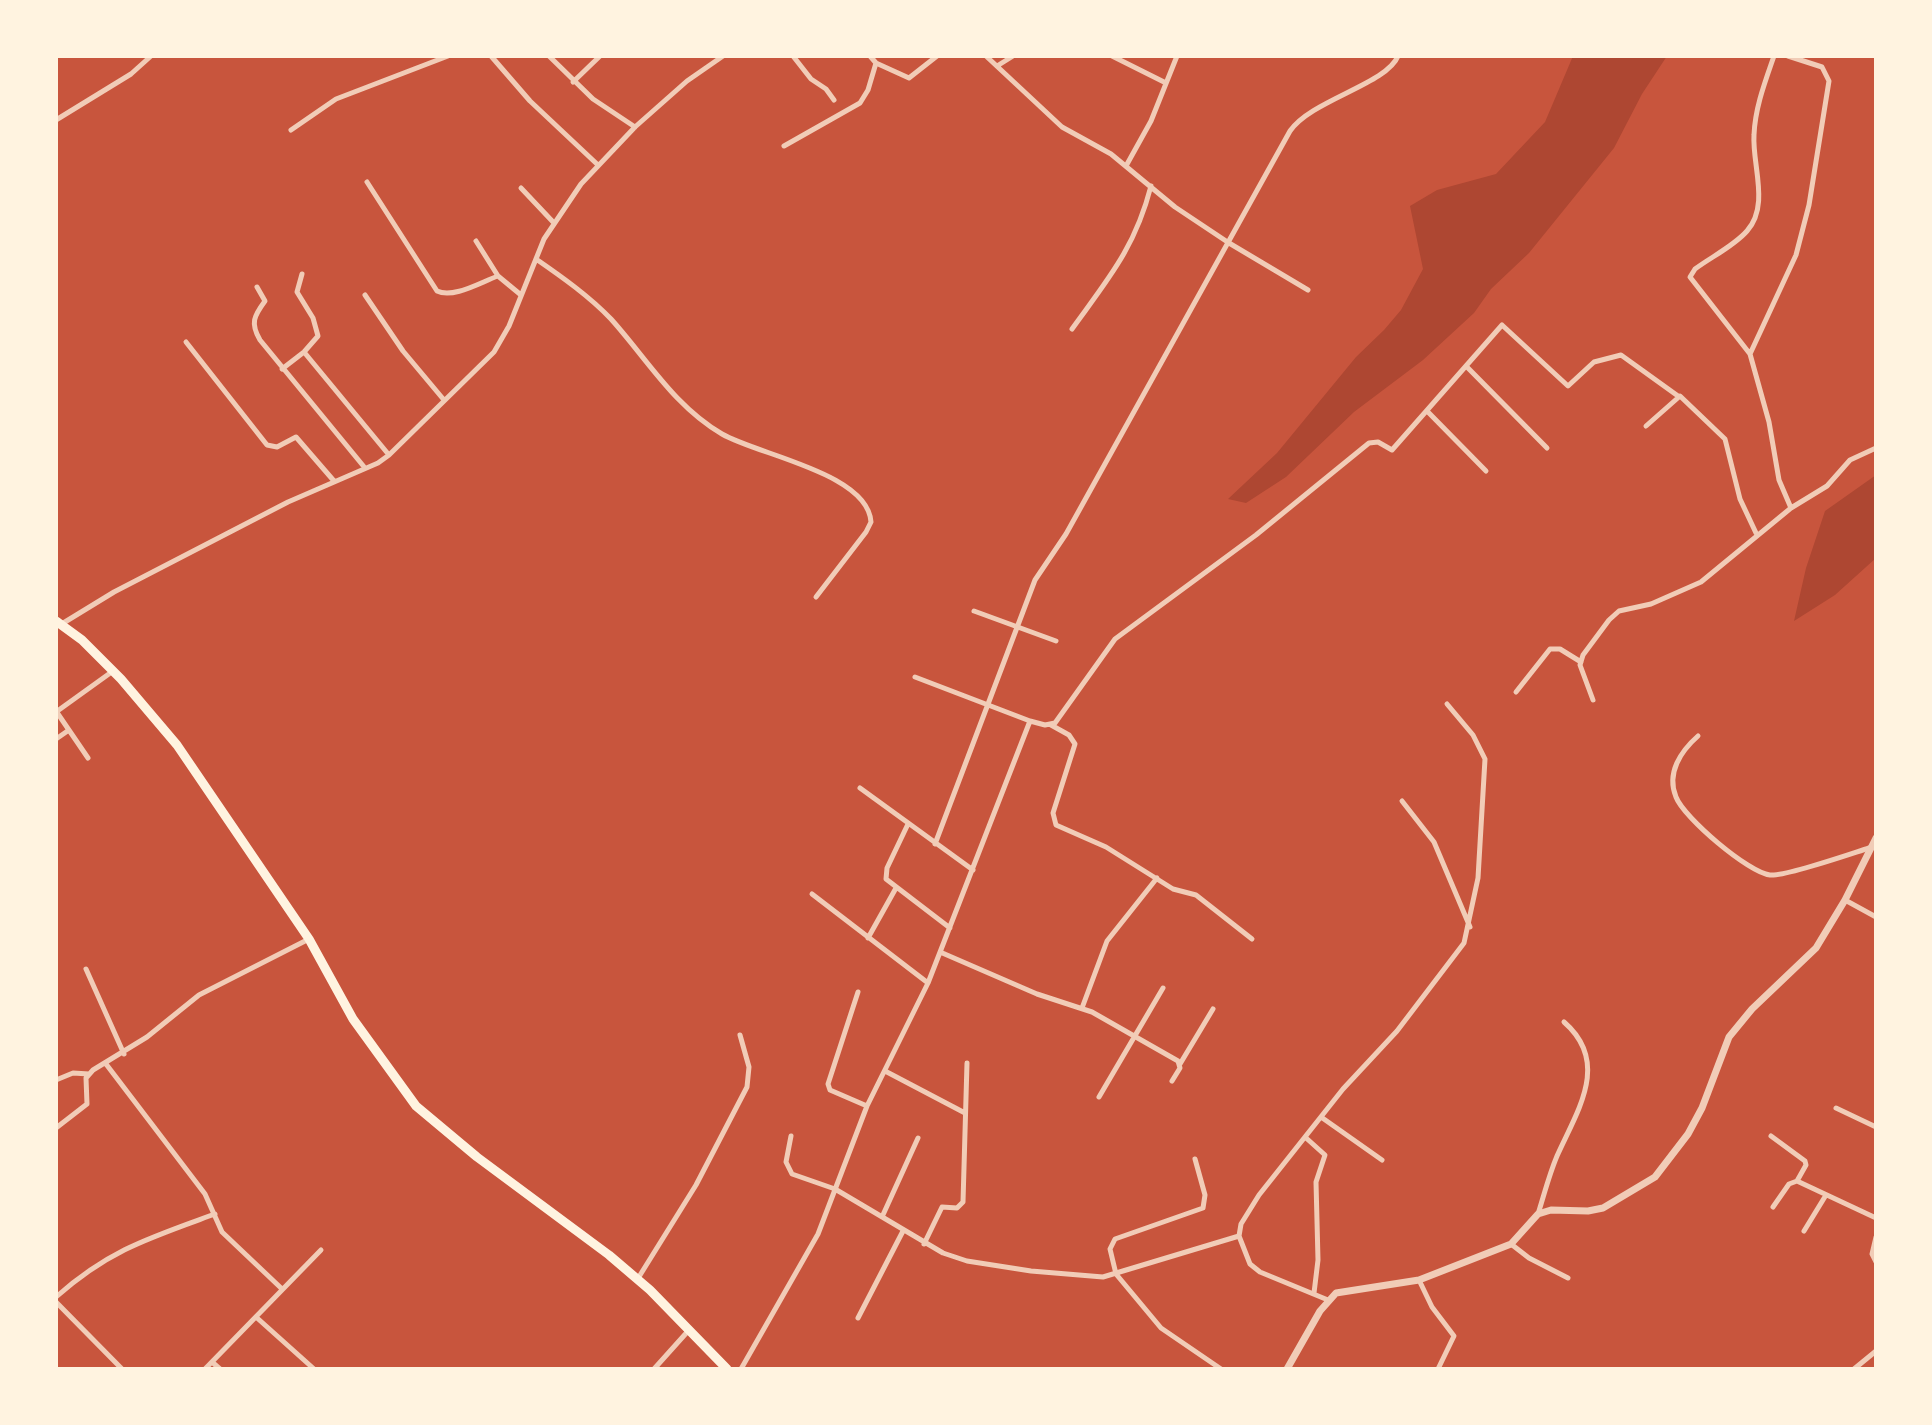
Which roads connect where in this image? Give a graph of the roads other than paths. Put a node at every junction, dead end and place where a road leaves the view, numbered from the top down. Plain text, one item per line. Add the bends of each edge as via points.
1 (151, 56) edge
2 (448, 56) edge
3 (491, 56) edge
4 (549, 56) edge
5 (600, 56) edge
6 (723, 56) edge
7 (793, 56) edge
8 (870, 56) edge
9 (937, 56) edge
10 (986, 56) edge
11 (1013, 56) edge
12 (1112, 56) edge
13 (1129, 56) edge
14 (1177, 56) edge
15 (1398, 56) edge
16 (1774, 56) edge
17 (1788, 56) edge
18 (1125, 62) junction
19 (876, 63) junction
20 (997, 65) junction
21 (573, 82) junction
22 (1166, 83) junction
23 (834, 100) dead end
24 (56, 120) edge
25 (635, 127) junction
26 (291, 130) dead end
27 (784, 146) dead end
28 (598, 165) junction
29 (1126, 166) junction
30 (367, 182) dead end
31 (1151, 186) junction
32 (522, 188) dead end
33 (554, 223) junction
34 (476, 241) dead end
35 (1229, 243) junction
36 (536, 259) junction
37 (302, 274) dead end
38 (498, 276) junction
39 (257, 287) dead end
40 (1308, 290) dead end
41 (365, 295) dead end
42 (522, 295) junction
43 (1072, 329) dead end
44 (186, 342) dead end
45 (304, 352) junction
46 (1750, 354) junction
47 (1466, 366) junction
48 (282, 369) junction
49 (1678, 396) junction
50 (444, 400) junction
51 (1427, 411) junction
52 (1646, 426) dead end
53 (1547, 448) dead end
54 (1876, 448) edge
55 (389, 455) junction
56 (365, 468) junction
57 (1486, 471) dead end
58 (334, 481) junction
59 (1791, 508) junction
60 (1756, 533) junction
61 (816, 597) dead end
62 (974, 611) dead end
63 (58, 624) edge
64 (1018, 626) junction
65 (1056, 641) dead end
66 (1581, 662) junction
67 (113, 671) junction
68 (915, 677) dead end
69 (1517, 692) dead end
70 (1593, 700) dead end
71 (988, 704) junction
72 (1447, 704) dead end
73 (56, 712) edge
74 (1030, 721) junction
75 (1051, 724) junction
76 (69, 730) junction
77 (1698, 736) dead end
78 (56, 739) edge
79 (88, 758) dead end
80 (860, 788) dead end
81 (1402, 801) dead end
82 (908, 824) junction
83 (1876, 838) edge
84 (935, 844) junction
85 (1869, 848) junction
86 (973, 870) junction
87 (1157, 878) junction
88 (896, 888) junction
89 (812, 894) dead end
90 (1845, 900) junction
91 (1876, 917) edge
92 (950, 928) junction
93 (1469, 928) junction
94 (868, 938) junction
95 (309, 939) junction
96 (1252, 939) dead end
97 (940, 952) junction
98 (86, 969) dead end
99 (928, 983) junction
100 (1163, 988) dead end
101 (858, 992) dead end
102 (1082, 1008) junction
103 (1213, 1009) dead end
104 (1564, 1022) dead end
105 (740, 1035) dead end
106 (1134, 1036) junction
107 (124, 1054) junction
108 (967, 1063) dead end
109 (106, 1064) junction
110 (1180, 1064) junction
111 (885, 1071) junction
112 (89, 1074) junction
113 (56, 1080) edge
114 (1171, 1081) dead end
115 (1099, 1097) dead end
116 (867, 1106) junction
117 (1836, 1108) dead end
118 (965, 1113) junction
119 (1321, 1117) junction
120 (1876, 1127) edge
121 (56, 1128) edge
122 (791, 1136) dead end
123 (1771, 1136) dead end
124 (1305, 1137) junction
125 (918, 1138) dead end
126 (1195, 1159) dead end
127 (1382, 1160) dead end
128 (1797, 1181) junction
129 (835, 1189) junction
130 (1826, 1195) junction
131 (1773, 1207) dead end
132 (215, 1214) junction
133 (1538, 1214) junction
134 (882, 1217) junction
135 (1876, 1218) edge
136 (1804, 1230) dead end
137 (903, 1231) junction
138 (1239, 1236) junction
139 (1876, 1237) edge
140 (925, 1244) junction
141 (1511, 1244) junction
142 (321, 1250) dead end
143 (1876, 1262) edge
144 (1116, 1274) junction
145 (1567, 1278) dead end
146 (637, 1280) junction
147 (1419, 1280) junction
148 (281, 1288) junction
149 (1314, 1293) junction
150 (56, 1300) edge
151 (1328, 1300) junction
152 (256, 1317) junction
153 (858, 1318) dead end
154 (690, 1329) junction
155 (1876, 1351) edge
156 (212, 1362) junction
157 (122, 1369) edge
158 (205, 1369) edge
159 (220, 1369) edge
160 (314, 1369) edge
161 (654, 1369) edge
162 (727, 1369) edge
163 (741, 1369) edge
164 (1221, 1369) edge
165 (1287, 1369) edge
166 (1438, 1369) edge
167 (1854, 1369) edge

1 - 24 street via 131,74
2 - 26 street via 336,99
3 - 28 street via 530,101
4 - 21 street
5 - 21 street
6 - 25 street
7 - 23 street
8 - 19 street
9 - 19 street via 912,78
10 - 20 street
11 - 20 street
12 - 18 street
13 - 18 street
14 - 22 street
15 - 35 street via 1387,69 1298,119
16 - 46 street via 1760,95 1754,135 1759,197 1753,221 1749,230 1690,277
17 - 46 street via 1822,66 1829,81 1796,255
18 - 22 street
19 - 27 street via 860,103
20 - 29 street via 1062,127
21 - 25 street
22 - 29 street via 1152,121
25 - 28 street
28 - 33 street
29 - 31 street
30 - 38 street via 437,291 453,292
31 - 35 street
31 - 43 street via 1138,232 1127,252
32 - 33 street
33 - 36 street
34 - 38 street
35 - 40 street
35 - 64 street via 1066,534 1041,568
36 - 42 street
36 - 61 street via 609,317 693,414 743,445 832,479 866,503 871,522
37 - 45 street via 298,292 318,336
38 - 42 street
39 - 48 street via 265,301 254,315 256,333
41 - 50 street
42 - 50 street via 494,352
44 - 58 street via 267,445 277,447 293,437 300,439
45 - 48 street
45 - 55 street
46 - 59 street via 1779,480
47 - 49 street via 1504,325 1568,386 1594,362 1621,355
47 - 51 street
47 - 53 street
48 - 56 street
49 - 52 street
49 - 60 street via 1725,439 1740,499
50 - 55 street
51 - 57 street
51 - 75 street via 1392,450 1378,442 1369,443 1256,535 1115,639
54 - 59 street via 1850,460 1827,486
55 - 56 street
56 - 58 street
58 - 63 street
59 - 60 street
60 - 66 street via 1701,582 1615,614
62 - 64 street
63 - 67 main road
64 - 65 street
64 - 71 street
66 - 69 street via 1560,649 1550,649
66 - 70 street via 1581,675
67 - 73 street
67 - 95 main road via 177,745
68 - 71 street
71 - 74 street
71 - 84 street
72 - 93 street via 1473,735 1485,760 1478,878
73 - 76 street
74 - 75 street
74 - 86 street
75 - 87 street via 1069,735 1075,748 1053,813 1054,823
76 - 78 street
76 - 79 street
77 - 85 street via 1678,757 1675,794 1685,810 1740,860 1764,874 1782,875
80 - 82 street
81 - 93 street via 1434,842
82 - 84 street
82 - 88 street via 885,874
83 - 85 street
84 - 86 street
85 - 90 street
86 - 92 street
87 - 96 street via 1173,889 1196,895
87 - 102 street via 1107,941
88 - 92 street
88 - 94 street
89 - 94 street
90 - 91 street
90 - 133 street via 1816,948 1729,1037 1702,1108 1665,1168 1603,1208
92 - 97 street
93 - 119 street via 1455,958
94 - 99 street
95 - 107 street via 199,995
95 - 146 main road via 353,1019 416,1106
97 - 99 street
97 - 102 street
98 - 107 street
99 - 111 street
100 - 106 street
101 - 116 street via 828,1084 830,1090
102 - 106 street
103 - 110 street
104 - 133 street via 1584,1044 1585,1092
105 - 146 street via 749,1067 747,1087 696,1185
106 - 110 street
106 - 115 street
107 - 109 street
108 - 118 street
109 - 112 street
109 - 132 street via 205,1194
110 - 114 street
111 - 116 street
111 - 118 street
112 - 113 street via 73,1073
112 - 121 street via 87,1104
116 - 129 street
117 - 120 street
118 - 140 street via 963,1206 942,1207
119 - 124 street
119 - 127 street
122 - 129 street via 788,1171
123 - 128 street via 1805,1161
124 - 138 street via 1248,1211
124 - 149 street via 1325,1155 1316,1182
125 - 134 street
126 - 144 street via 1205,1195 1203,1208 1111,1242
128 - 130 street
128 - 131 street
129 - 134 street
129 - 163 street via 818,1234
130 - 135 street
130 - 136 street
132 - 148 street via 229,1240
132 - 150 street via 119,1250 98,1262
133 - 141 street
134 - 137 street
137 - 140 street
137 - 153 street
138 - 144 street
138 - 149 street via 1250,1264 1260,1272
139 - 143 street via 1872,1254
140 - 144 street via 967,1261 995,1266 1083,1277
141 - 145 street
141 - 147 street
142 - 148 street
144 - 164 street via 1161,1328
146 - 154 main road
147 - 151 street via 1350,1289
147 - 166 street via 1454,1336
148 - 152 street
149 - 151 street
150 - 157 street
151 - 165 street
152 - 156 street
152 - 160 street
154 - 161 street
154 - 162 main road
155 - 167 street
156 - 158 street
156 - 159 street

